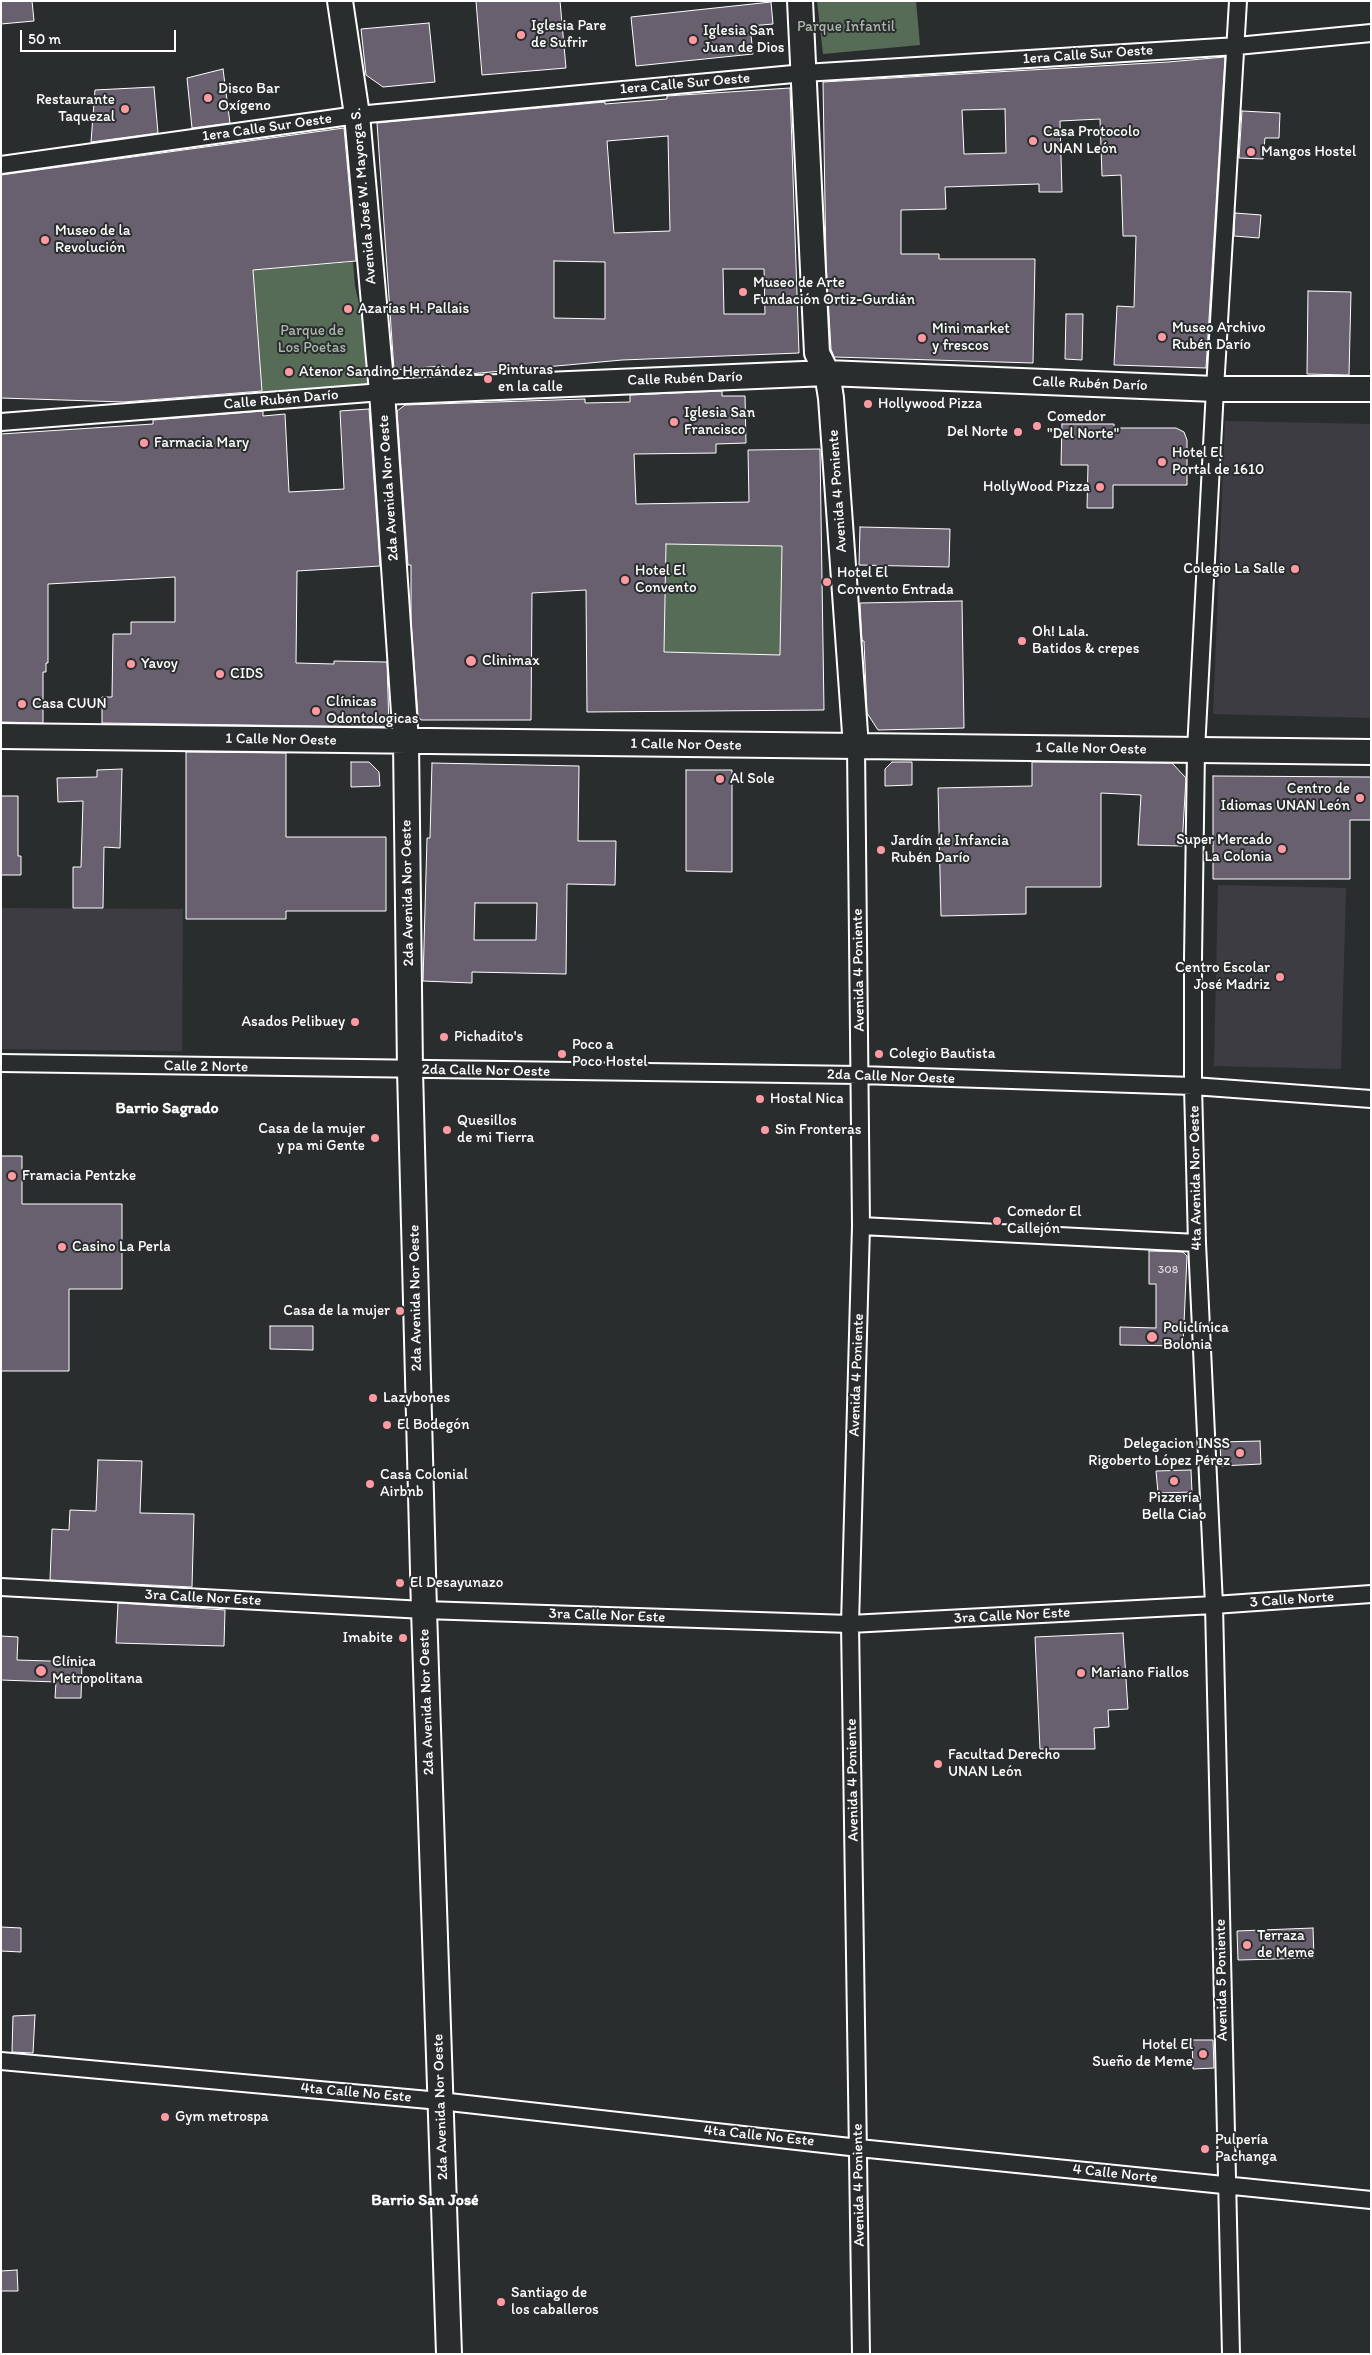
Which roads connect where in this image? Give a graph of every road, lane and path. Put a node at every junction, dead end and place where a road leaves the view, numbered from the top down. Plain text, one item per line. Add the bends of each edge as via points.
1 (340, 1) edge
2 (800, 1) edge
3 (1238, 1) edge
4 (1371, 34) edge
5 (1236, 46) junction
6 (804, 73) junction
7 (357, 115) junction
8 (1, 165) edge
9 (826, 373) junction
10 (1214, 389) junction
11 (1371, 389) edge
12 (382, 392) junction
13 (1, 422) edge
14 (1, 736) edge
15 (406, 742) junction
16 (856, 747) junction
17 (1196, 750) junction
18 (1371, 752) edge
19 (1, 1063) edge
20 (410, 1070) junction
21 (860, 1075) junction
22 (1193, 1086) junction
23 (1371, 1100) edge
24 (861, 1226) junction
25 (1197, 1243) junction
26 (1, 1587) edge
27 (1371, 1594) edge
28 (1214, 1605) junction
29 (424, 1610) junction
30 (850, 1624) junction
31 (1, 2061) edge
32 (440, 2101) junction
33 (859, 2148) junction
34 (1226, 2186) junction
35 (1371, 2200) edge
36 (449, 2354) edge
37 (861, 2354) edge
38 (1231, 2354) edge

1 - 7 street, Avenida José W. Mayorga S.
2 - 6 street, Avenida 4 Poniente
3 - 5 street, 4ta Avenida Nor Oeste
4 - 5 street, 1era Calle Sur Oeste
5 - 6 street, 1era Calle Sur Oeste
5 - 10 street, 4ta Avenida Nor Oeste
6 - 7 street, 1era Calle Sur Oeste
6 - 9 street, Avenida 4 Poniente via 817,352
7 - 8 street, 1era Calle Sur Oeste
7 - 12 street, Avenida José W. Mayorga S.
9 - 10 street, Calle Rubén Darío
9 - 12 street, Calle Rubén Darío
9 - 16 street, Avenida 4 Poniente via 831,398
10 - 11 street, Calle Rubén Darío
10 - 17 street, 4ta Avenida Nor Oeste
12 - 13 street, Calle Rubén Darío
12 - 15 street, 2da Avenida Nor Oeste
14 - 15 street, 1 Calle Nor Oeste
15 - 16 street, 1 Calle Nor Oeste
15 - 20 street, 2da Avenida Nor Oeste
16 - 17 street, 1 Calle Nor Oeste
16 - 21 street, Avenida 4 Poniente
17 - 18 street, 1 Calle Nor Oeste
17 - 22 street, 4ta Avenida Nor Oeste
19 - 20 street, Calle 2 Norte
20 - 21 street, 2da Calle Nor Oeste
20 - 29 street, 2da Avenida Nor Oeste
21 - 22 street, 2da Calle Nor Oeste
21 - 24 street, Avenida 4 Poniente
22 - 23 street, 2da Calle Nor Oeste
22 - 25 street, 4ta Avenida Nor Oeste
24 - 25 street
24 - 30 street, Avenida 4 Poniente
25 - 28 street, 4ta Avenida Nor Oeste
26 - 29 street, 3ra Calle Nor Este
27 - 28 street, 3 Calle Norte
28 - 30 street, 3ra Calle Nor Este
28 - 34 street, Avenida 5 Poniente
29 - 30 street, 3ra Calle Nor Este
29 - 32 street, 2da Avenida Nor Oeste
30 - 33 street, Avenida 4 Poniente
31 - 32 street, 4ta Calle No Este
32 - 33 street, 4ta Calle No Este
32 - 36 street, 2da Avenida Nor Oeste
33 - 34 street, 4 Calle Norte
33 - 37 street, Avenida 4 Poniente
34 - 35 street, 4 Calle Norte
34 - 38 street, Avenida 5 Poniente

